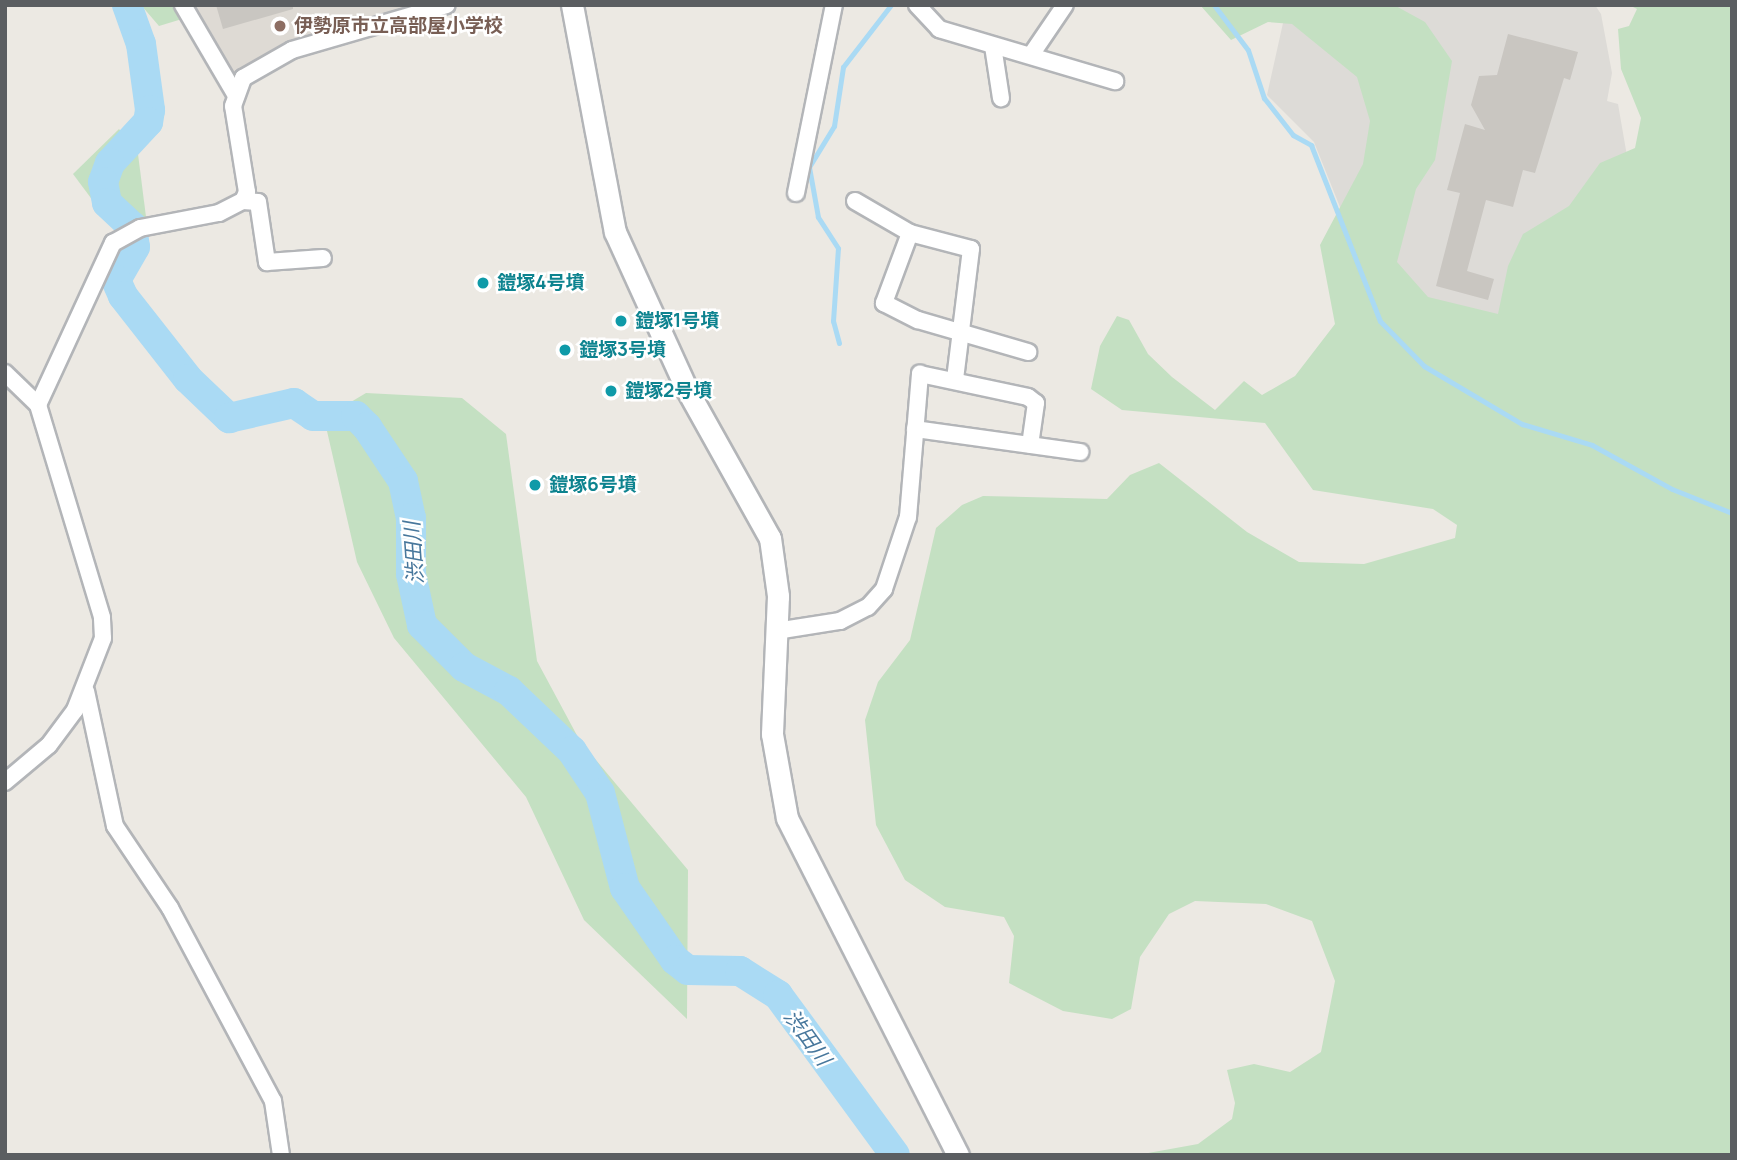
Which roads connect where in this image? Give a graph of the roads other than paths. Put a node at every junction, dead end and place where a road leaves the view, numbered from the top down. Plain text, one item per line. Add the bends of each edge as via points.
1 (183, 5) edge
2 (447, 5) edge
3 (572, 5) edge
4 (834, 5) edge
5 (917, 5) edge
6 (1065, 5) edge
7 (993, 46) junction
8 (1031, 55) junction
9 (1115, 81) dead end
10 (235, 93) junction
11 (1001, 98) dead end
12 (796, 193) dead end
13 (243, 201) junction
14 (855, 201) dead end
15 (910, 233) junction
16 (323, 258) dead end
17 (963, 332) junction
18 (1028, 352) dead end
19 (5, 373) edge
20 (956, 379) junction
21 (38, 405) junction
22 (915, 429) junction
23 (1030, 445) junction
24 (1080, 452) dead end
25 (776, 631) junction
26 (86, 691) junction
27 (5, 782) edge
28 (281, 1155) edge
29 (958, 1155) edge

1 - 10 street
2 - 10 street via 292,50 243,78
3 - 25 street via 615,232 686,388 766,528 778,579
4 - 12 street
5 - 7 street via 931,26
6 - 8 street
7 - 8 street
7 - 11 street
8 - 9 street
10 - 13 street
13 - 16 street via 258,202 267,262 300,267
13 - 21 street via 219,213 132,231 113,243
14 - 15 street
15 - 17 street via 971,249
15 - 17 street via 884,303
17 - 18 street
17 - 20 street
19 - 21 street
20 - 22 street via 920,374
20 - 23 street via 1036,402
21 - 26 street via 102,617 103,638
22 - 23 street
22 - 25 street via 908,517 878,598 840,621
23 - 24 street
25 - 29 street via 772,734 787,818
26 - 27 street via 49,744
26 - 28 street via 115,826 170,908 273,1101

